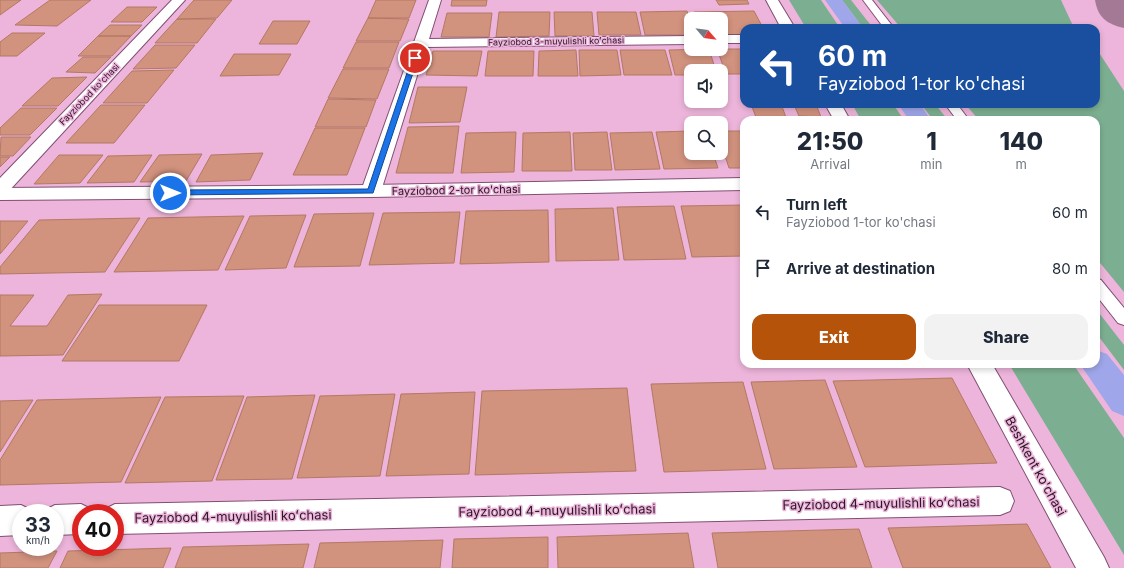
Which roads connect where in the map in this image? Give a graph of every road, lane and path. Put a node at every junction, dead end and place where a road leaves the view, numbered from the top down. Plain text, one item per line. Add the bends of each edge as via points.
1 (179, 0) edge
2 (435, 0) edge
3 (772, 0) edge
4 (867, 0) edge
5 (786, 24) edge
6 (886, 24) edge
7 (728, 39) edge
8 (740, 39) edge
9 (684, 40) edge
10 (420, 43) junction
11 (954, 108) edge
12 (960, 116) edge
13 (740, 184) edge
14 (0, 189) edge
15 (371, 192) junction
16 (0, 194) edge
17 (1100, 289) edge
18 (1124, 319) edge
19 (981, 368) edge
20 (1000, 501) dead end
21 (124, 518) edge
22 (12, 520) edge
23 (0, 521) edge
24 (1093, 568) edge

1 - 14 street, Fayziobod ko'chasi
2 - 10 street
3 - 5 street
4 - 6 lane
7 - 8 street
9 - 10 street, Fayziobod 3-muyulishli koʻchasi
10 - 15 street
11 - 12 lane
13 - 15 street, Fayziobod 2-tor ko'chasi
15 - 16 street, Fayziobod 2-tor ko'chasi
17 - 18 lane
19 - 24 street, Beshkent ko'chasi
20 - 21 street, Fayziobod 4-muyulishli koʻchasi
22 - 23 street

